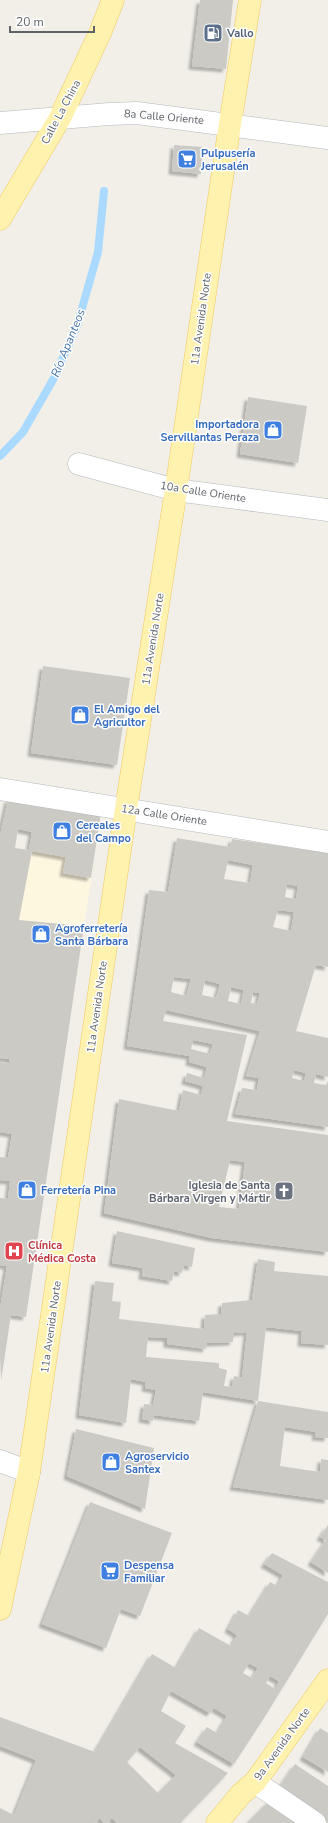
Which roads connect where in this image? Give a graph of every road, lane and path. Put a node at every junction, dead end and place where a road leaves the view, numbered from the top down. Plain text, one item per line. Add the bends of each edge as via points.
1 (113, 0) edge
2 (250, 0) edge
3 (60, 118) junction
4 (0, 123) edge
5 (230, 124) junction
6 (328, 138) edge
7 (0, 219) edge
8 (79, 464) dead end
9 (176, 490) junction
10 (328, 510) edge
11 (0, 790) edge
12 (126, 809) junction
13 (328, 842) edge
14 (0, 1461) edge
15 (29, 1472) junction
16 (0, 1609) edge
17 (328, 1680) edge
18 (255, 1782) junction
19 (217, 1823) edge
20 (315, 1823) edge

1 - 3 main road, Calle La China
2 - 5 main road, 11a Avenida Norte
3 - 4 street, 8a Calle Oriente
3 - 5 street, 8a Calle Oriente via 137,113
3 - 7 main road, Calle La China
5 - 6 street, 8a Calle Oriente
5 - 9 main road, 11a Avenida Norte
8 - 9 street, 10a Calle Oriente
9 - 10 street, 10a Calle Oriente
9 - 12 main road, 11a Avenida Norte
11 - 12 street, 12a Calle Oriente
12 - 13 street, 12a Calle Oriente
12 - 15 main road, 11a Avenida Norte
14 - 15 street
15 - 16 main road, 11a Avenida Norte
17 - 18 main road, 9a Avenida Norte
18 - 19 main road, 9a Avenida Norte
18 - 20 street

